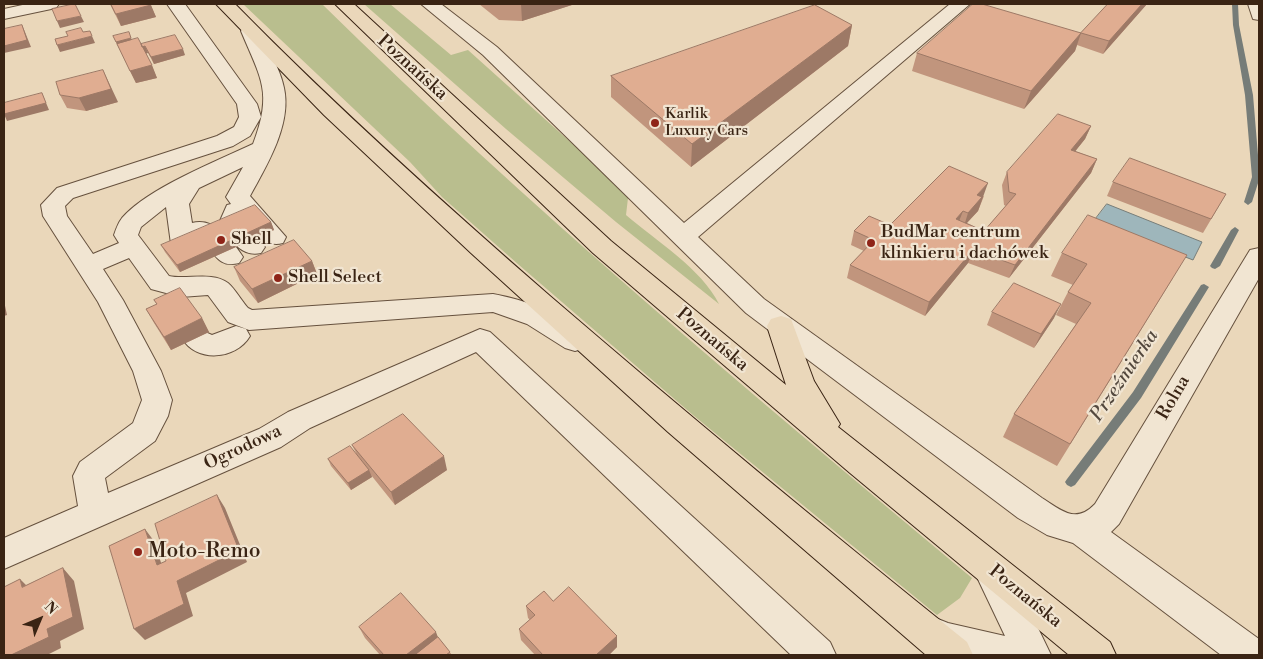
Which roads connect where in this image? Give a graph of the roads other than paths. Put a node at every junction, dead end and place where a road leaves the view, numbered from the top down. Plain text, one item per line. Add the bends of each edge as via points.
1 (50, 4) edge
2 (176, 4) edge
3 (225, 4) edge
4 (344, 4) edge
5 (430, 4) edge
6 (961, 4) edge
7 (1257, 4) edge
8 (4, 14) edge
9 (1259, 15) edge
10 (250, 31) junction
11 (260, 149) junction
12 (169, 159) junction
13 (191, 183) junction
14 (238, 197) junction
15 (274, 237) dead end
16 (683, 237) junction
17 (133, 246) junction
18 (252, 247) dead end
19 (1259, 256) edge
20 (230, 257) dead end
21 (88, 266) junction
22 (160, 283) junction
23 (174, 307) edge
24 (781, 326) junction
25 (236, 336) dead end
26 (196, 338) edge
27 (627, 379) junction
28 (861, 464) junction
29 (96, 514) junction
30 (1081, 530) junction
31 (4, 554) edge
32 (984, 564) junction
33 (921, 628) junction
34 (817, 655) edge
35 (954, 655) edge
36 (1010, 655) edge
37 (1032, 655) edge
38 (1097, 655) edge
39 (1251, 655) edge

1 - 8 street
2 - 12 street via 247,104 250,117 242,131 225,141
3 - 10 main road
4 - 28 main road, Poznańska via 602,247
5 - 16 street via 490,51
6 - 16 street
7 - 9 street
10 - 11 street via 274,90 272,120
10 - 27 main road via 459,229
11 - 13 street
11 - 14 street
12 - 13 street
12 - 21 street via 65,193 56,200 55,216
13 - 17 street via 150,206 132,223 126,231
13 - 20 street via 176,204 191,250 210,233
14 - 15 street
14 - 18 street via 231,224
16 - 24 street via 737,291
17 - 21 street
17 - 22 street
19 - 30 street, Rolna via 1107,514 1096,526
21 - 29 street via 110,300 147,371 157,400 144,432 88,476
22 - 23 street
22 - 27 street via 181,288 212,286 220,290 238,315 249,320 493,304 513,306 545,320
24 - 28 main road via 809,400 825,424
24 - 30 street via 1030,508 1057,525
25 - 26 street via 225,343 208,346
27 - 33 main road
28 - 32 main road, Poznańska
29 - 31 street, Ogrodowa
29 - 34 street, Ogrodowa via 270,438 299,420 480,339
30 - 39 street
32 - 37 street via 1000,585
32 - 38 main road, Poznańska
33 - 35 main road
33 - 36 street via 947,641

